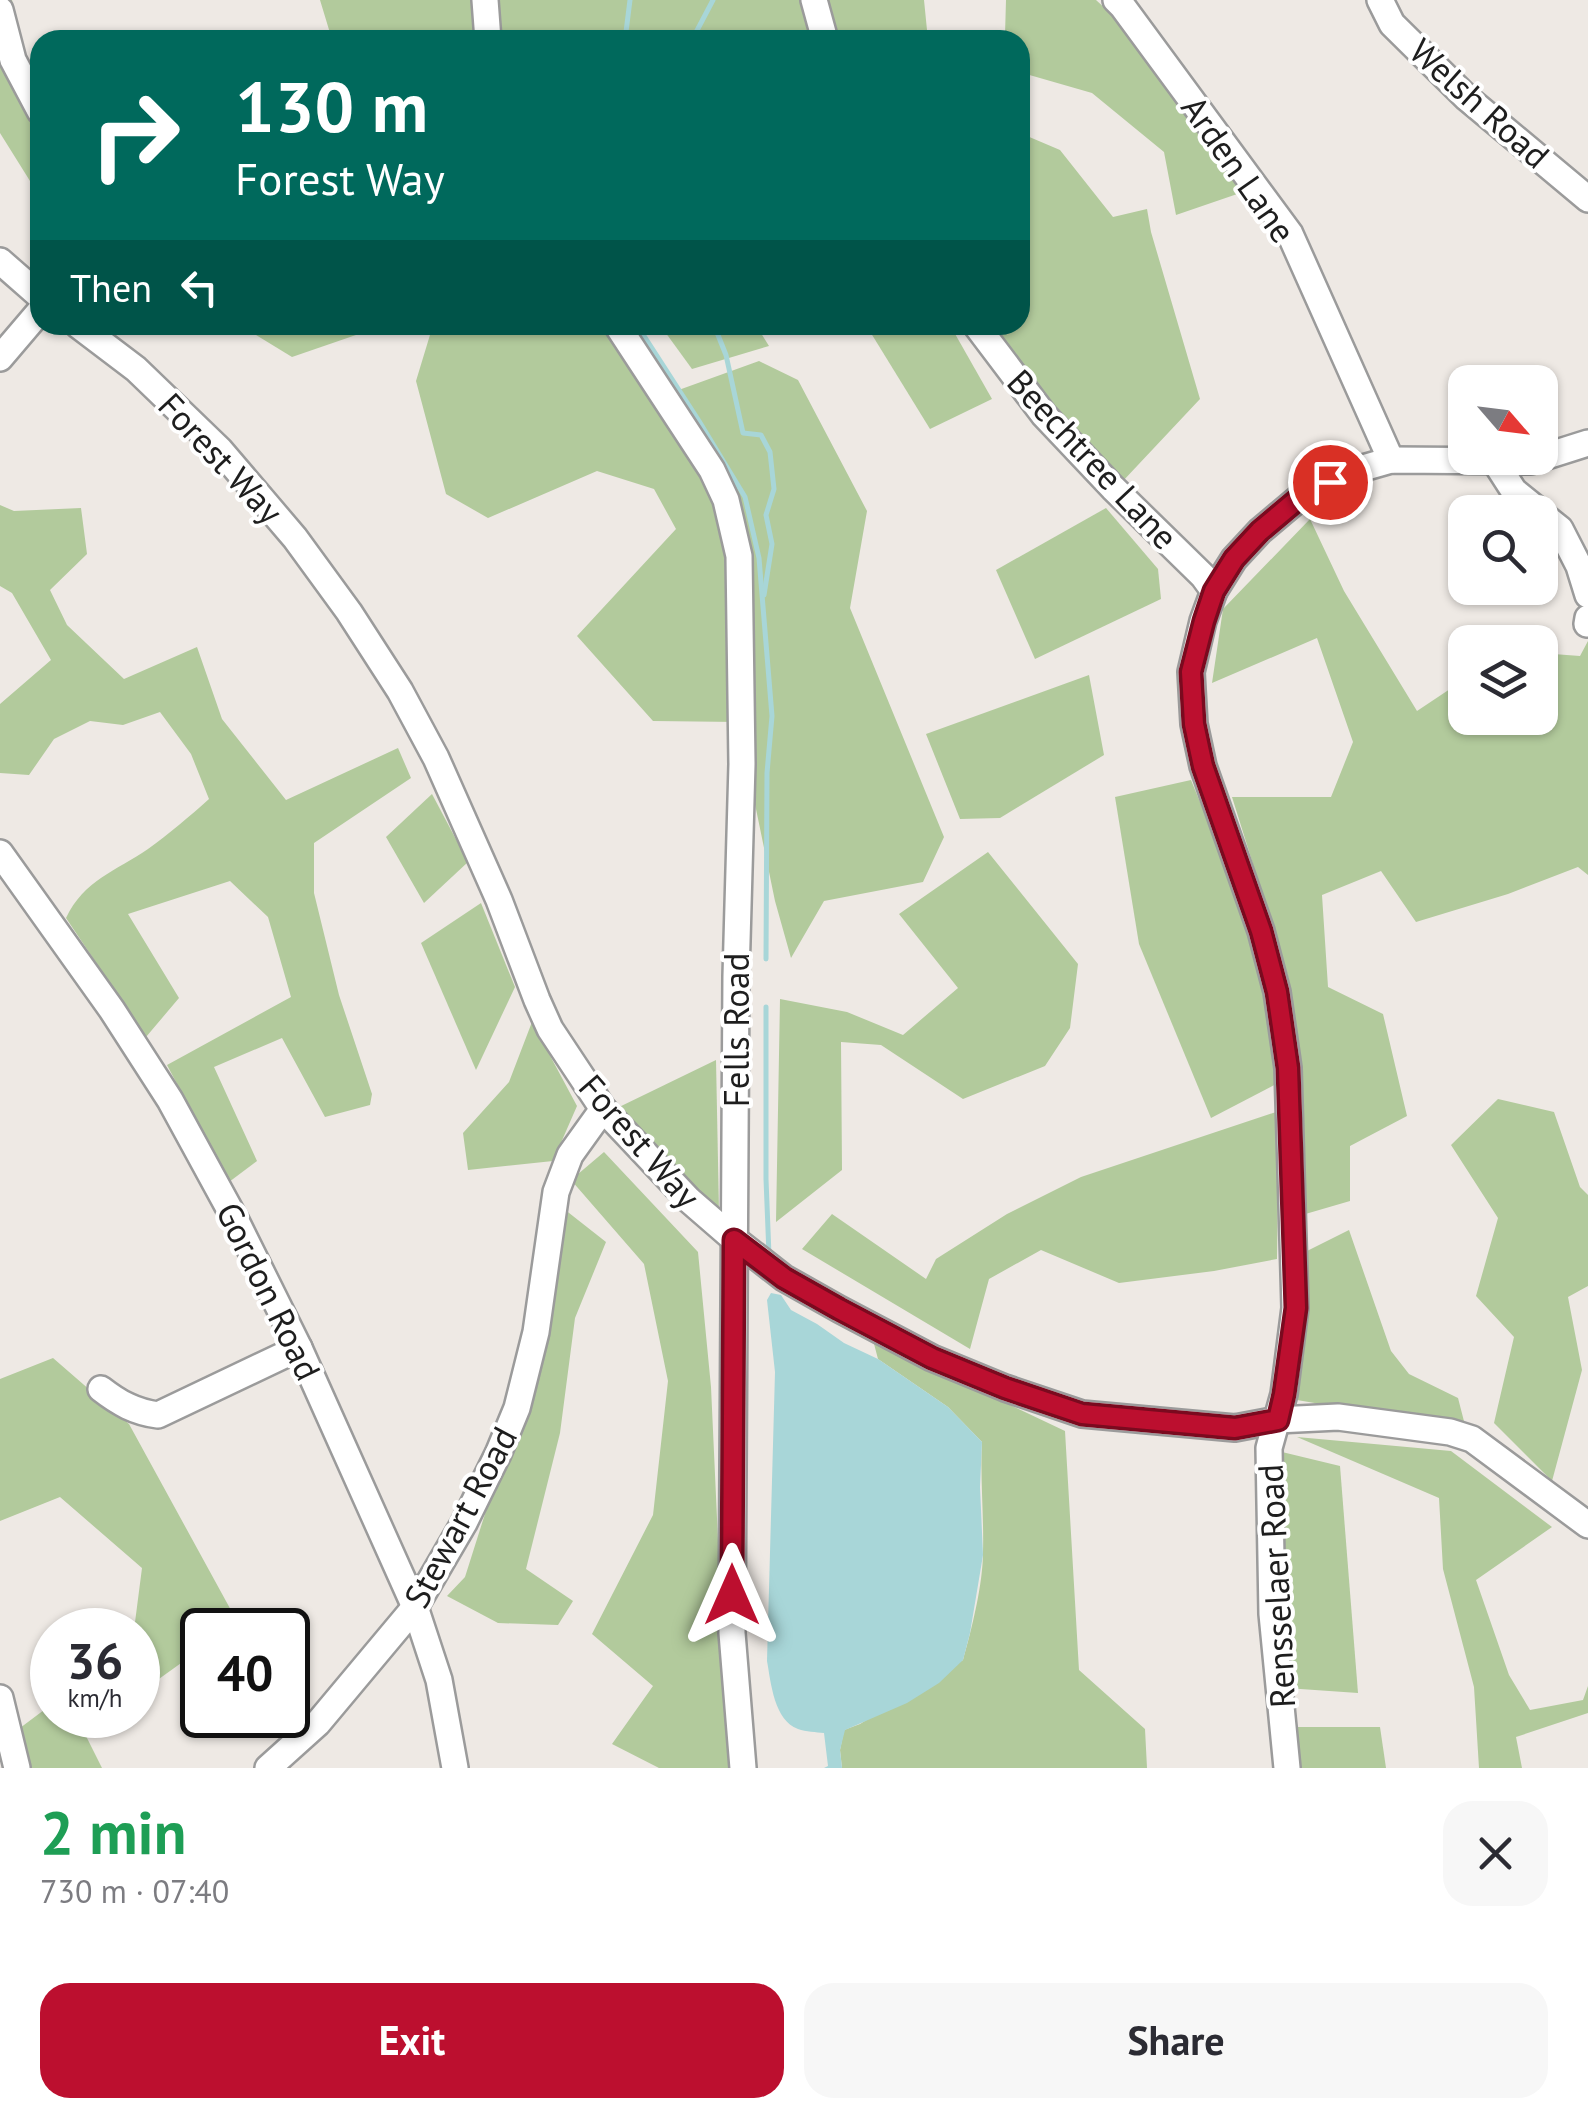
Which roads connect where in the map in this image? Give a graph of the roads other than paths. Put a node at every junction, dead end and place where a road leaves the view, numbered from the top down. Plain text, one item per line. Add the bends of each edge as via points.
1 (484, 0) edge
2 (814, 0) edge
3 (1116, 0) edge
4 (1380, 0) edge
5 (0, 10) edge
6 (487, 30) edge
7 (822, 30) edge
8 (30, 92) edge
9 (1588, 199) edge
10 (0, 261) edge
11 (30, 287) edge
12 (30, 323) edge
13 (91, 335) edge
14 (623, 335) edge
15 (984, 335) edge
16 (0, 358) edge
17 (1588, 443) edge
18 (1558, 452) edge
19 (1391, 460) junction
20 (1448, 460) edge
21 (1558, 527) edge
22 (1214, 591) junction
23 (1588, 594) edge
24 (0, 853) edge
25 (602, 1109) junction
26 (734, 1240) junction
27 (299, 1348) junction
28 (101, 1388) dead end
29 (1278, 1420) junction
30 (1588, 1525) edge
31 (416, 1607) junction
32 (0, 1698) edge
33 (17, 1768) edge
34 (268, 1768) edge
35 (455, 1768) edge
36 (744, 1768) edge
37 (1287, 1768) edge

1 - 6 street
2 - 7 street
3 - 19 street, Arden Lane via 1290,234
4 - 9 street, Welsh Road via 1392,24 1467,98
5 - 8 street via 12,60
10 - 11 street
12 - 16 street
13 - 25 street, Forest Way via 220,450 349,612 436,758 550,1030
14 - 26 street, Fells Road via 712,470 739,556
15 - 22 street, Beechtree Lane via 1044,415
17 - 18 street, Rensselaer Road
19 - 20 street, Rensselaer Road
19 - 22 street, Rensselaer Road via 1304,494 1234,559
21 - 23 street
22 - 29 street, Rensselaer Road via 1191,672 1194,724 1261,931 1288,1068 1296,1308
24 - 27 street, Gordon Road via 170,1100
25 - 26 street, Forest Way
25 - 31 street, Stewart Road via 570,1156 556,1192 536,1332 517,1408
26 - 29 street, Forest Way via 784,1278 932,1358 1082,1414 1235,1428
26 - 36 street, Fells Road via 732,1633
27 - 28 street via 158,1415 140,1413
27 - 31 street, Gordon Road
29 - 30 street, Forest Way via 1338,1417 1472,1439
29 - 37 street, Rensselaer Road via 1270,1448 1272,1614
31 - 34 street, Stewart Road via 318,1722
31 - 35 street, Gordon Road via 440,1680
32 - 33 street

